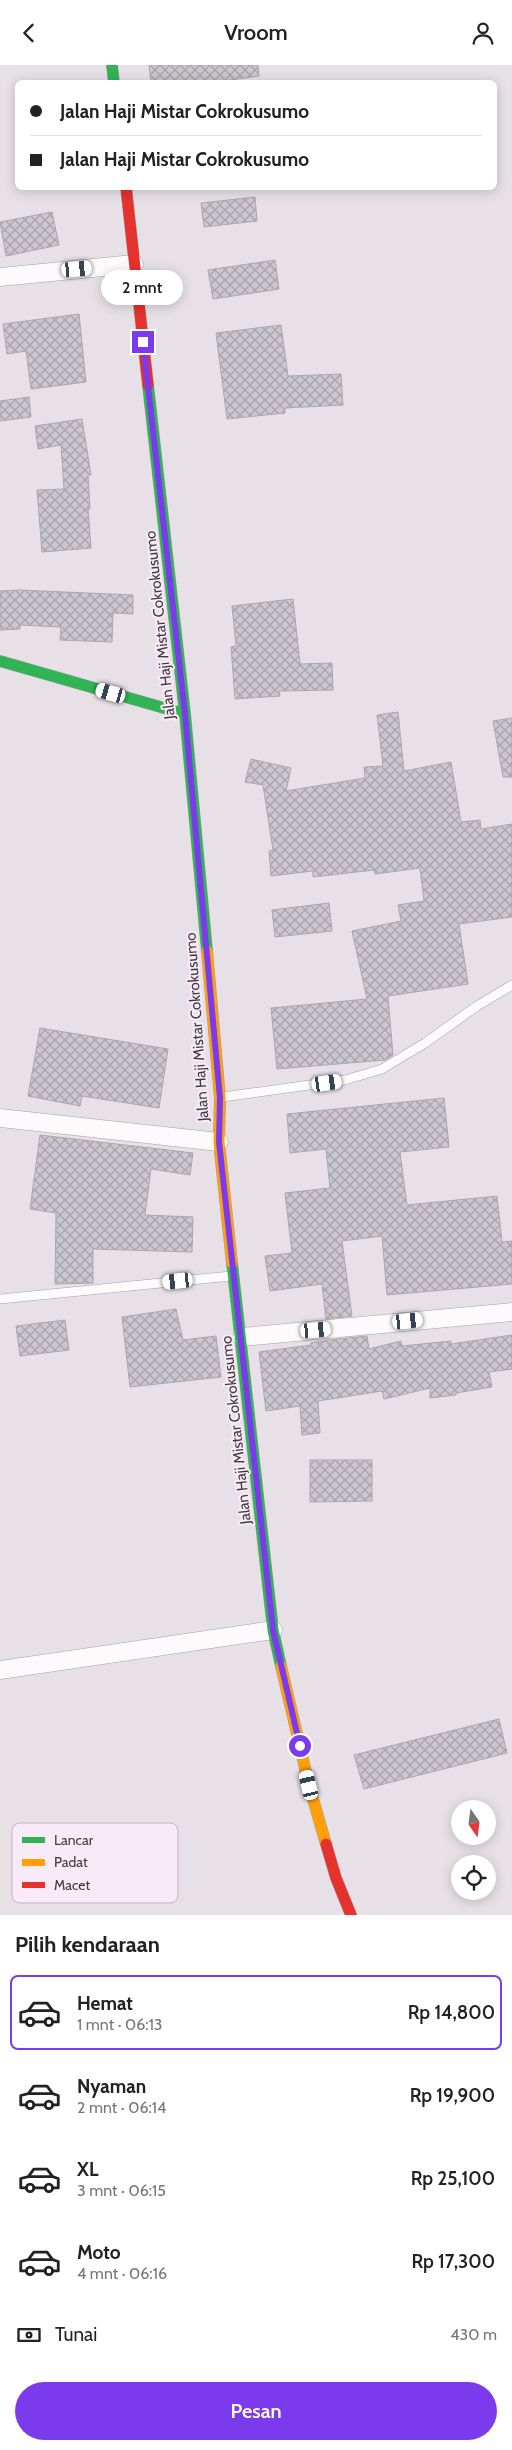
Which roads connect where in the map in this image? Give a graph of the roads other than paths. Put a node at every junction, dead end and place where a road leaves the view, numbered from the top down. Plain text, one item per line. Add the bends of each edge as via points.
1 (112, 65) edge
2 (114, 80) edge
3 (126, 190) edge
4 (134, 264) junction
5 (0, 277) edge
6 (0, 661) edge
7 (185, 714) junction
8 (512, 985) edge
9 (220, 1098) junction
10 (0, 1118) edge
11 (219, 1142) junction
12 (233, 1275) junction
13 (0, 1299) edge
14 (512, 1312) edge
15 (242, 1337) junction
16 (273, 1630) junction
17 (0, 1670) edge
18 (351, 1915) edge

1 - 2 main road
3 - 4 main road, Jalan Haji Mistar Cokrokusumo
4 - 5 street
4 - 7 main road, Jalan Haji Mistar Cokrokusumo
6 - 7 main road
7 - 9 main road, Jalan Haji Mistar Cokrokusumo
8 - 9 lane via 382,1069 345,1080
9 - 11 main road, Jalan Haji Mistar Cokrokusumo
10 - 11 street
11 - 12 main road, Jalan Haji Mistar Cokrokusumo
12 - 13 lane
12 - 15 main road, Jalan Haji Mistar Cokrokusumo
14 - 15 street
15 - 16 main road, Jalan Haji Mistar Cokrokusumo
16 - 17 street
16 - 18 main road, Jalan Haji Mistar Cokrokusumo via 309,1785 336,1878

